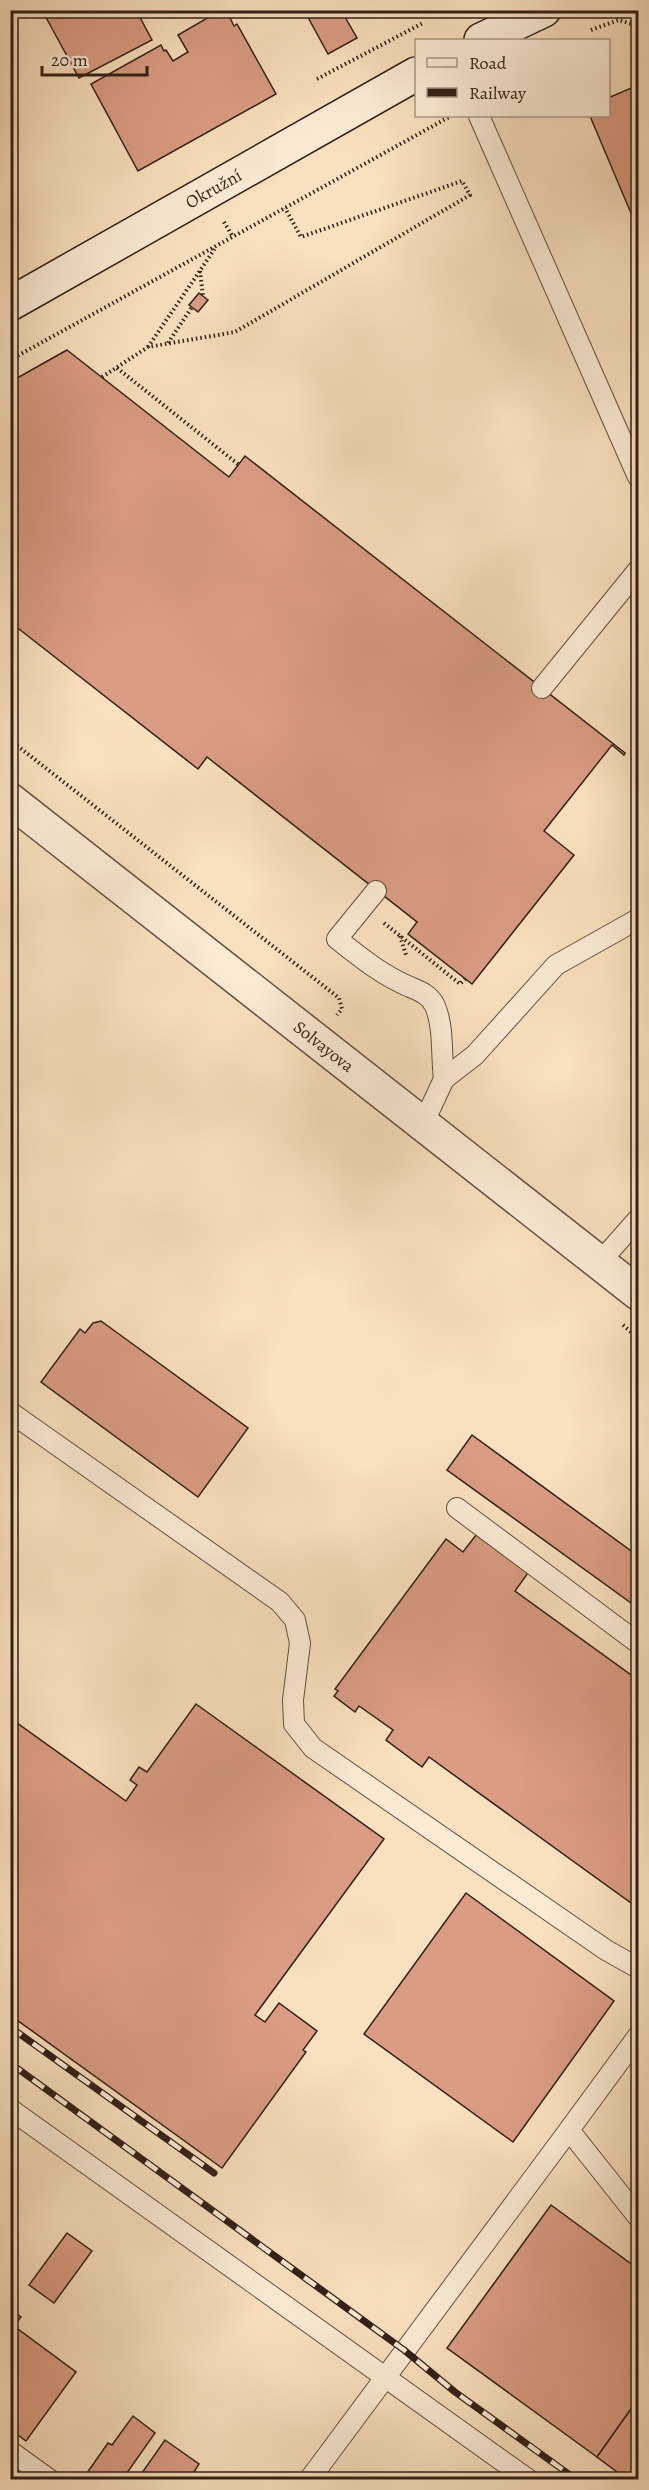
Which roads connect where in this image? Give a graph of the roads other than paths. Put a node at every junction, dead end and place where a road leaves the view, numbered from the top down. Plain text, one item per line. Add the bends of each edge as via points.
1 (544, 10) edge
2 (483, 39) edge
3 (415, 75) edge
4 (479, 117) edge
5 (10, 304) edge
6 (639, 477) edge
7 (639, 570) edge
8 (542, 688) dead end
9 (10, 800) edge
10 (376, 891) dead end
11 (639, 919) edge
12 (444, 1079) junction
13 (423, 1124) junction
14 (639, 1219) edge
15 (600, 1262) junction
16 (639, 1293) edge
17 (10, 1412) edge
18 (457, 1508) dead end
19 (639, 1643) edge
20 (639, 1968) edge
21 (639, 2036) edge
22 (10, 2109) edge
23 (569, 2130) junction
24 (639, 2217) edge
25 (385, 2377) junction
26 (10, 2451) edge
27 (50, 2480) edge
28 (309, 2480) edge
29 (529, 2480) edge

1 - 2 street
3 - 5 street, Okružní
4 - 6 lane
7 - 8 lane
9 - 13 street, Solvayova
10 - 12 lane via 337,939 380,972 425,993 434,1003 440,1022
11 - 12 lane via 556,965 475,1055
12 - 13 lane
13 - 15 street, Solvayova
14 - 15 lane
15 - 16 street, Solvayova
17 - 20 lane via 279,1602 295,1620 300,1643 294,1724 313,1748 606,1950
18 - 19 lane
21 - 23 lane
22 - 25 lane
23 - 24 lane
23 - 25 lane
25 - 28 lane
25 - 29 lane
26 - 27 lane

